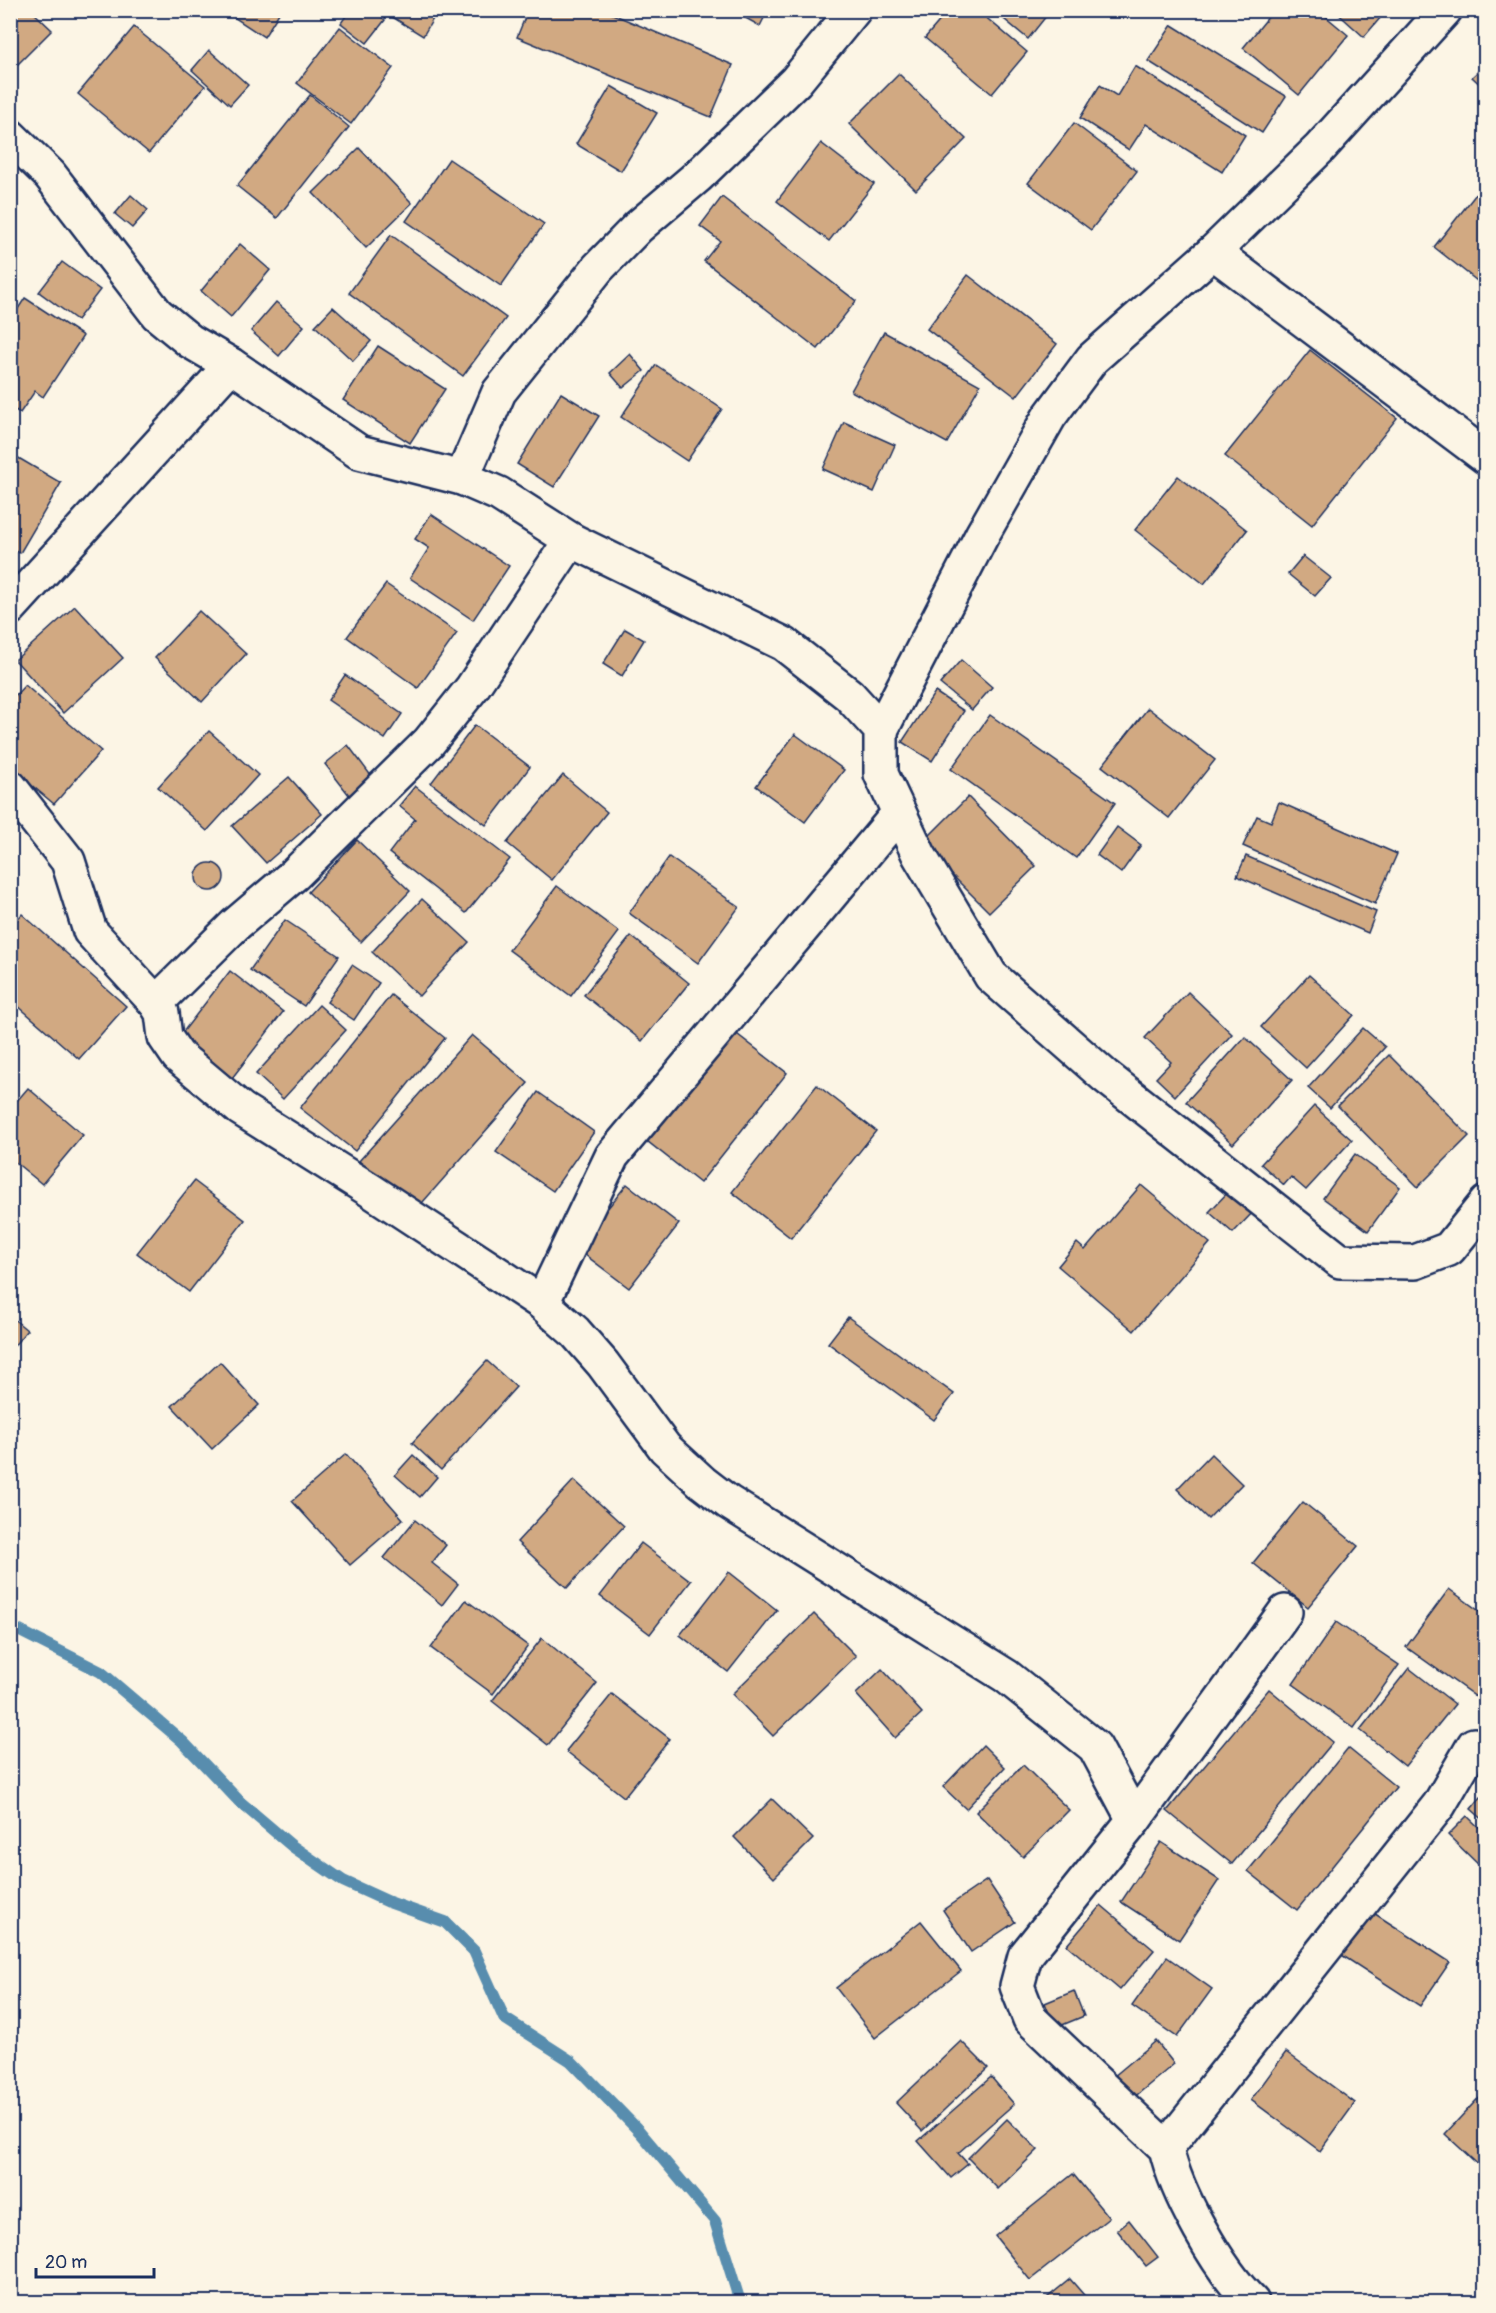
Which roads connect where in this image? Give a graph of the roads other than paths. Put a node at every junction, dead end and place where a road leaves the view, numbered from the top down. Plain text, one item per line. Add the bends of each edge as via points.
1 (854, 10) edge
2 (1444, 10) edge
3 (10, 136) edge
4 (1213, 252) junction
5 (231, 365) junction
6 (1485, 457) edge
7 (462, 478) junction
8 (571, 540) junction
9 (10, 608) edge
10 (881, 730) junction
11 (10, 787) edge
12 (899, 813) junction
13 (156, 1003) junction
14 (1485, 1203) edge
15 (542, 1303) junction
16 (1286, 1611) dead end
17 (1474, 1745) dead end
18 (1134, 1820) junction
19 (1166, 2148) junction
20 (1252, 2302) edge

1 - 7 street via 796,81 598,268 499,392
2 - 4 street via 1320,148
3 - 5 street via 50,175 157,314 190,341
4 - 6 street
4 - 10 street via 1092,359 1049,417 982,535
5 - 7 street via 359,452
5 - 9 street
7 - 8 street via 499,494
8 - 10 street via 784,644 849,695
8 - 13 street via 472,688 429,742
10 - 12 street via 880,774
11 - 13 street via 68,861 90,931
12 - 14 street via 919,855 991,976 1105,1076 1340,1262 1415,1262 1449,1249
12 - 15 street via 612,1156
13 - 15 street via 162,1012 165,1037 178,1056 241,1109
15 - 18 street via 575,1332 665,1448 702,1482 1006,1676 1095,1748
16 - 18 street
17 - 19 street via 1439,1805
18 - 19 street via 1025,1956 1017,1986 1030,2019
19 - 20 street via 1170,2169 1214,2252 1238,2289

